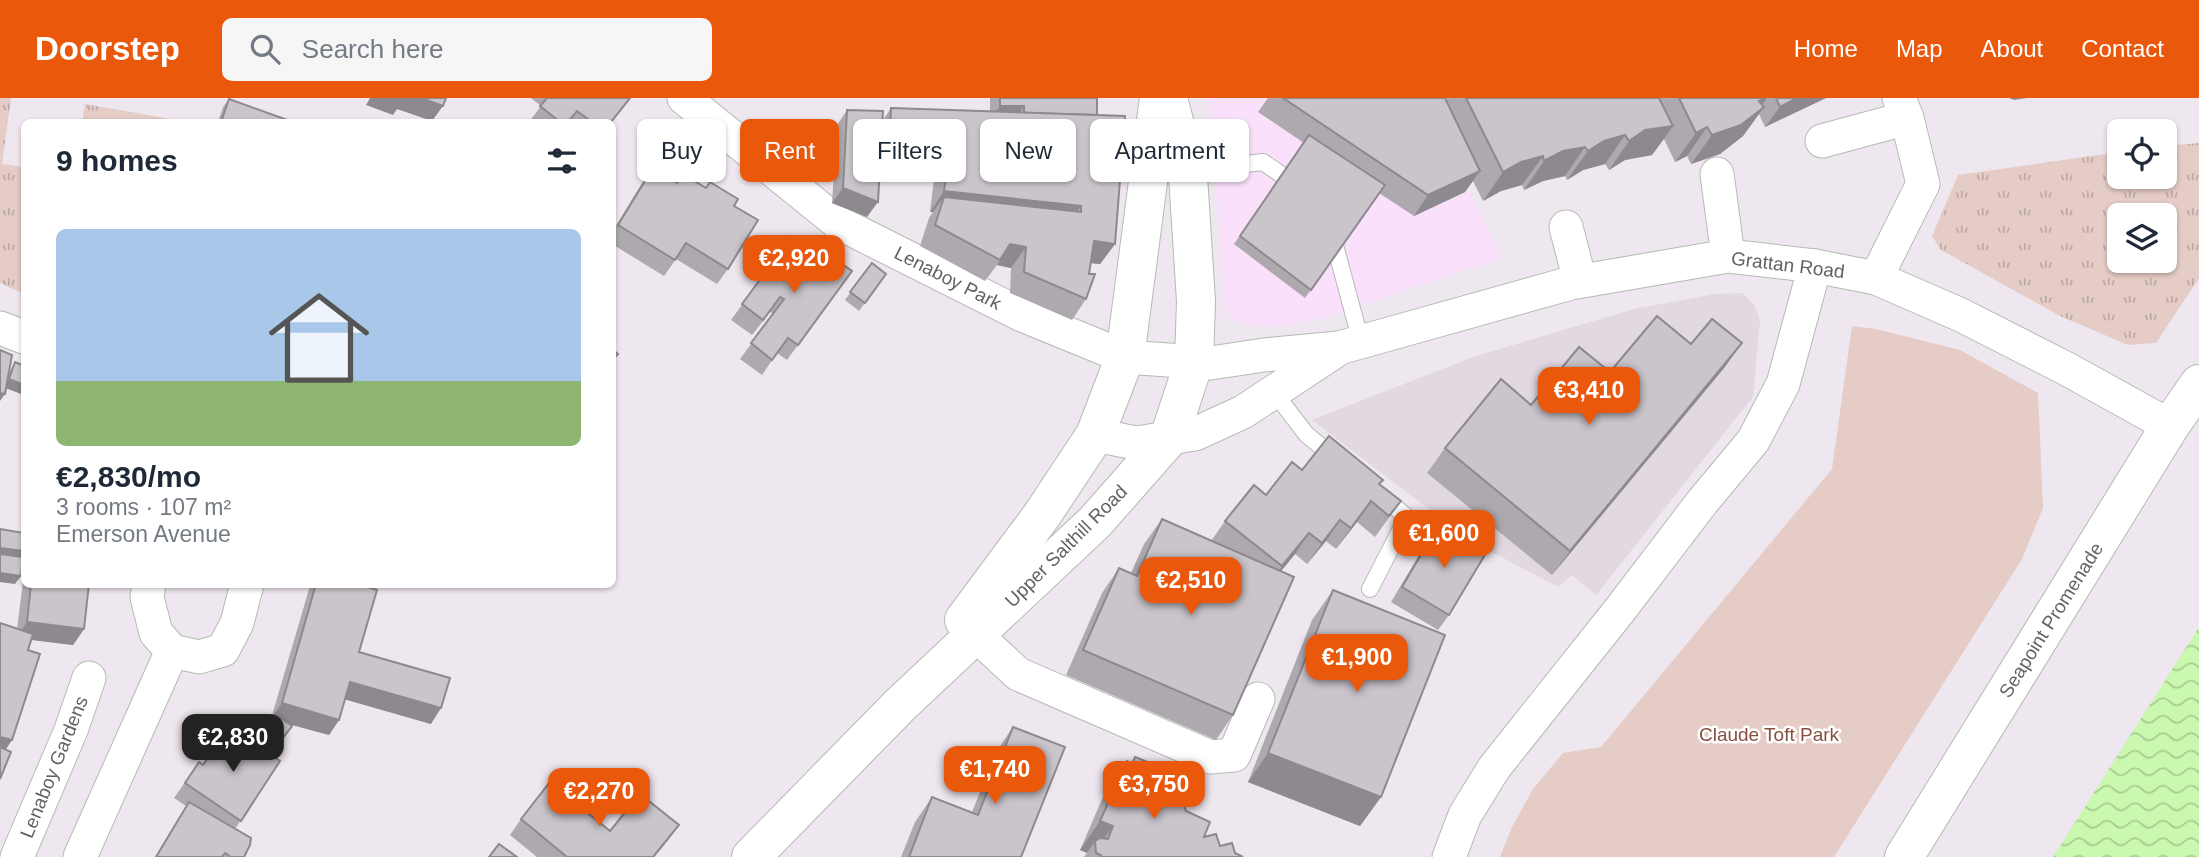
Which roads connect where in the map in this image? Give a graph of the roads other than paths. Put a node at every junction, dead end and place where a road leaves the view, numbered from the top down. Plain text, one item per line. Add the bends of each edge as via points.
1 (684, 98) edge
2 (1159, 98) edge
3 (1168, 98) edge
4 (1903, 108) edge
5 (1173, 119) edge
6 (1822, 141) dead end
7 (1249, 164) edge
8 (1717, 174) dead end
9 (1188, 182) edge
10 (1313, 196) edge
11 (1327, 216) edge
12 (1566, 227) dead end
13 (1728, 256) junction
14 (1815, 266) junction
15 (1876, 278) junction
16 (1580, 281) junction
17 (0, 328) edge
18 (21, 336) edge
19 (1350, 345) junction
20 (1125, 357) junction
21 (1194, 362) junction
22 (2199, 384) edge
23 (1274, 392) junction
24 (2170, 426) junction
25 (1095, 435) junction
26 (1169, 439) junction
27 (1346, 467) edge
28 (1366, 484) edge
29 (148, 588) edge
30 (246, 588) edge
31 (1370, 589) dead end
32 (975, 634) junction
33 (172, 651) junction
34 (89, 678) dead end
35 (1258, 699) dead end
36 (900, 705) junction
37 (17, 857) edge
38 (80, 857) edge
39 (751, 857) edge
40 (1449, 857) edge
41 (1904, 857) edge

1 - 20 street, Lenaboy Park via 837,222 1022,315
2 - 20 main road, Upper Salthill Road
3 - 5 main road, Upper Salthill Road
4 - 6 street
4 - 15 street via 1923,184
7 - 10 lane via 1263,162
8 - 13 street
9 - 21 main road, Upper Salthill Road via 1196,301
11 - 19 lane
12 - 16 street
13 - 14 street, Grattan Road
13 - 16 street, Grattan Road
14 - 15 street, Grattan Road
14 - 40 street via 1783,384 1753,441 1494,768 1465,815
15 - 24 street, Grattan Road via 1961,315
16 - 19 street, Grattan Road
17 - 18 street
19 - 21 street, Grattan Road
19 - 23 street, Grattan Road
20 - 21 street, Grattan Road
20 - 25 main road, Upper Salthill Road
21 - 26 main road, Upper Salthill Road
22 - 24 main road, Seapoint Promenade
23 - 26 street, Grattan Road via 1195,434
23 - 27 lane via 1306,434
24 - 41 main road, Seapoint Promenade
25 - 26 street, Grattan Road via 1136,443
25 - 36 main road, Upper Salthill Road via 1042,515
26 - 32 main road, Upper Salthill Road via 1095,522
28 - 31 lane via 1407,517
29 - 33 street via 156,633
30 - 33 street via 237,623 223,650 199,657
32 - 35 street via 1018,674 1210,757 1234,755
32 - 36 main road, Upper Salthill Road
33 - 38 street
34 - 37 street, Lenaboy Gardens
36 - 39 main road, Upper Salthill Road

